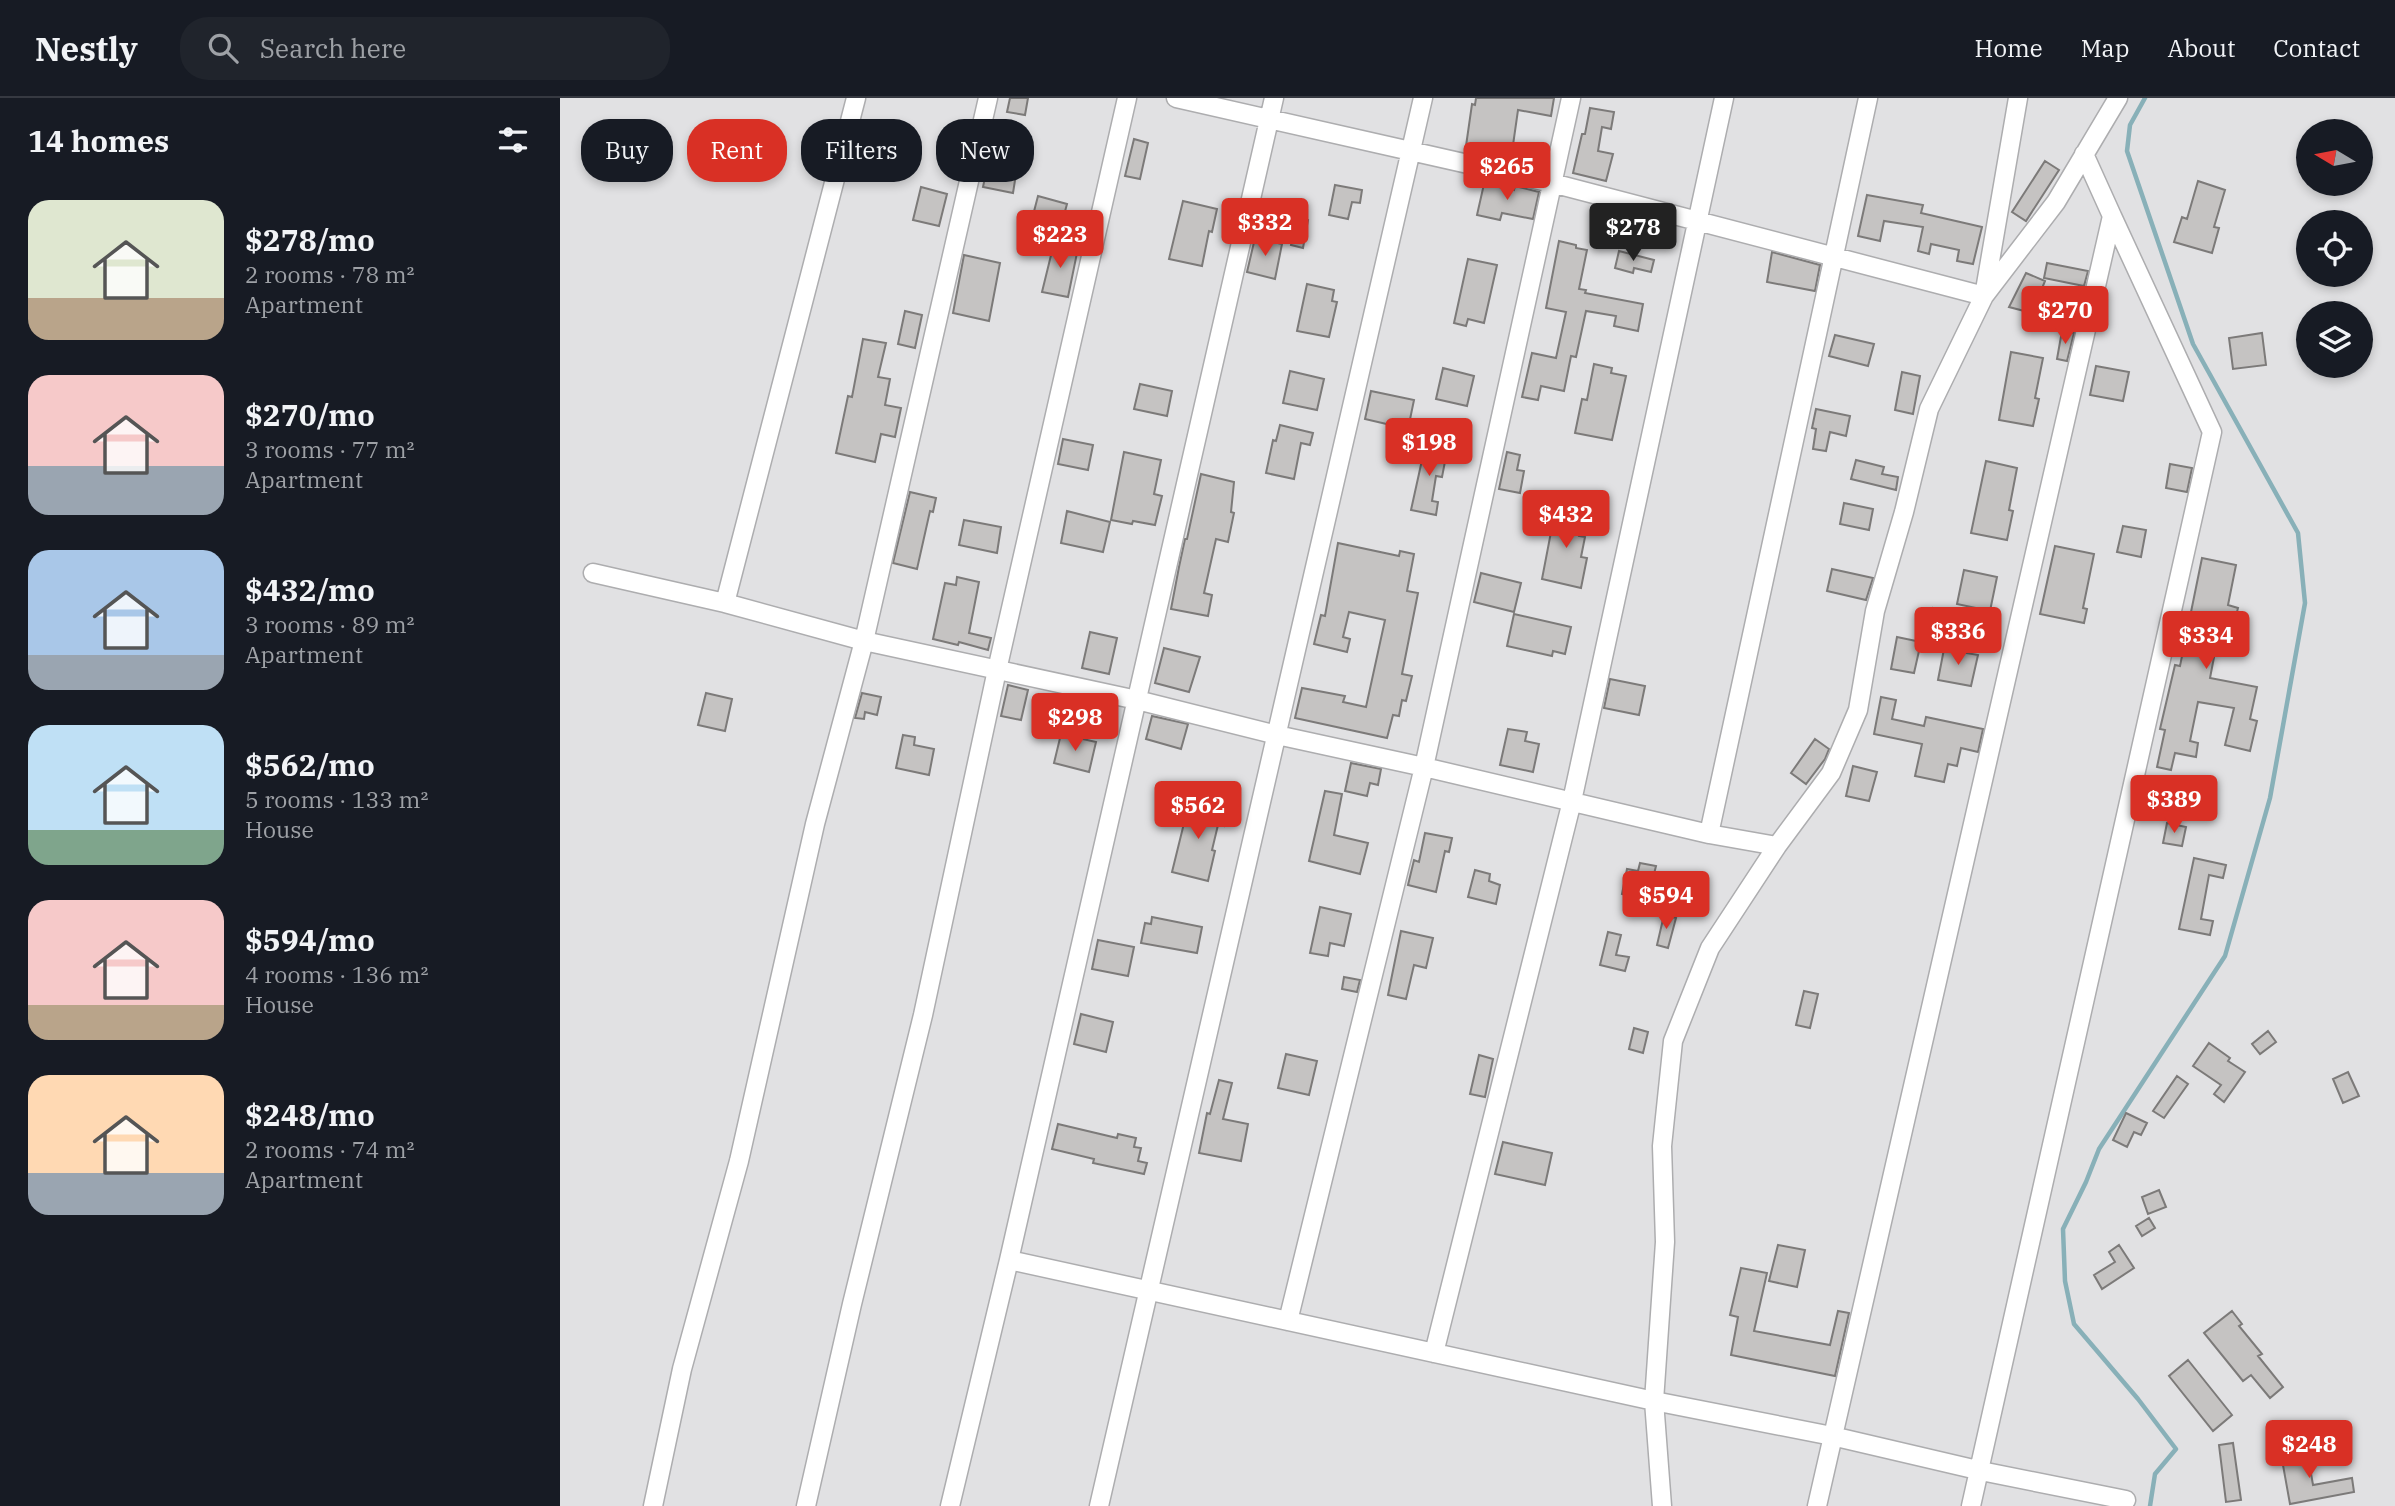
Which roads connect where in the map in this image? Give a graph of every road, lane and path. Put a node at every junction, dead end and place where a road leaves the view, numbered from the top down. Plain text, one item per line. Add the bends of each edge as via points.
1 (856, 98) edge
2 (988, 98) edge
3 (1127, 98) edge
4 (1176, 98) edge
5 (1274, 98) edge
6 (1423, 98) edge
7 (1571, 98) edge
8 (1724, 98) edge
9 (1868, 98) edge
10 (2018, 98) edge
11 (2118, 98) edge
12 (1269, 118) junction
13 (1411, 153) junction
14 (2084, 154) junction
15 (1552, 183) junction
16 (2112, 216) junction
17 (1698, 220) junction
18 (1832, 256) junction
19 (1984, 296) junction
20 (593, 573) dead end
21 (725, 603) junction
22 (864, 641) junction
23 (996, 670) junction
24 (1137, 699) junction
25 (1277, 735) junction
26 (1424, 767) junction
27 (1572, 801) junction
28 (1709, 834) junction
29 (1777, 846) junction
30 (1009, 1260) junction
31 (1150, 1291) junction
32 (1288, 1321) junction
33 (1434, 1353) junction
34 (1654, 1401) junction
35 (1832, 1436) junction
36 (1979, 1470) junction
37 (2126, 1500) dead end
38 (653, 1506) edge
39 (806, 1506) edge
40 (950, 1506) edge
41 (1099, 1506) edge
42 (1662, 1506) edge
43 (1816, 1506) edge
44 (1971, 1506) edge

1 - 21 street
2 - 22 street
3 - 23 street
4 - 12 street
5 - 12 street
6 - 13 street
7 - 15 street
8 - 17 street
9 - 18 street
10 - 19 street
11 - 14 street
12 - 13 street
12 - 24 street
13 - 15 street
13 - 25 street
14 - 16 street
14 - 19 street via 2056,202
15 - 17 street
15 - 26 street
16 - 35 street
16 - 36 street via 2212,432
17 - 18 street
17 - 27 street
18 - 19 street
18 - 28 street
19 - 29 street via 1929,410 1875,611 1857,710 1832,773
20 - 21 street
21 - 22 street
22 - 23 street
22 - 38 street via 815,824 739,1161 682,1369
23 - 24 street
23 - 39 street via 923,1015
24 - 25 street
24 - 30 street
25 - 26 street
25 - 31 street
26 - 27 street
26 - 32 street
27 - 28 street
27 - 33 street
28 - 29 street
29 - 34 street via 1710,948 1673,1041 1662,1146 1665,1242
30 - 31 street
30 - 40 street
31 - 32 street
31 - 41 street
32 - 33 street
33 - 34 street
34 - 35 street
34 - 42 street
35 - 36 street
35 - 43 street
36 - 37 street
36 - 44 street

